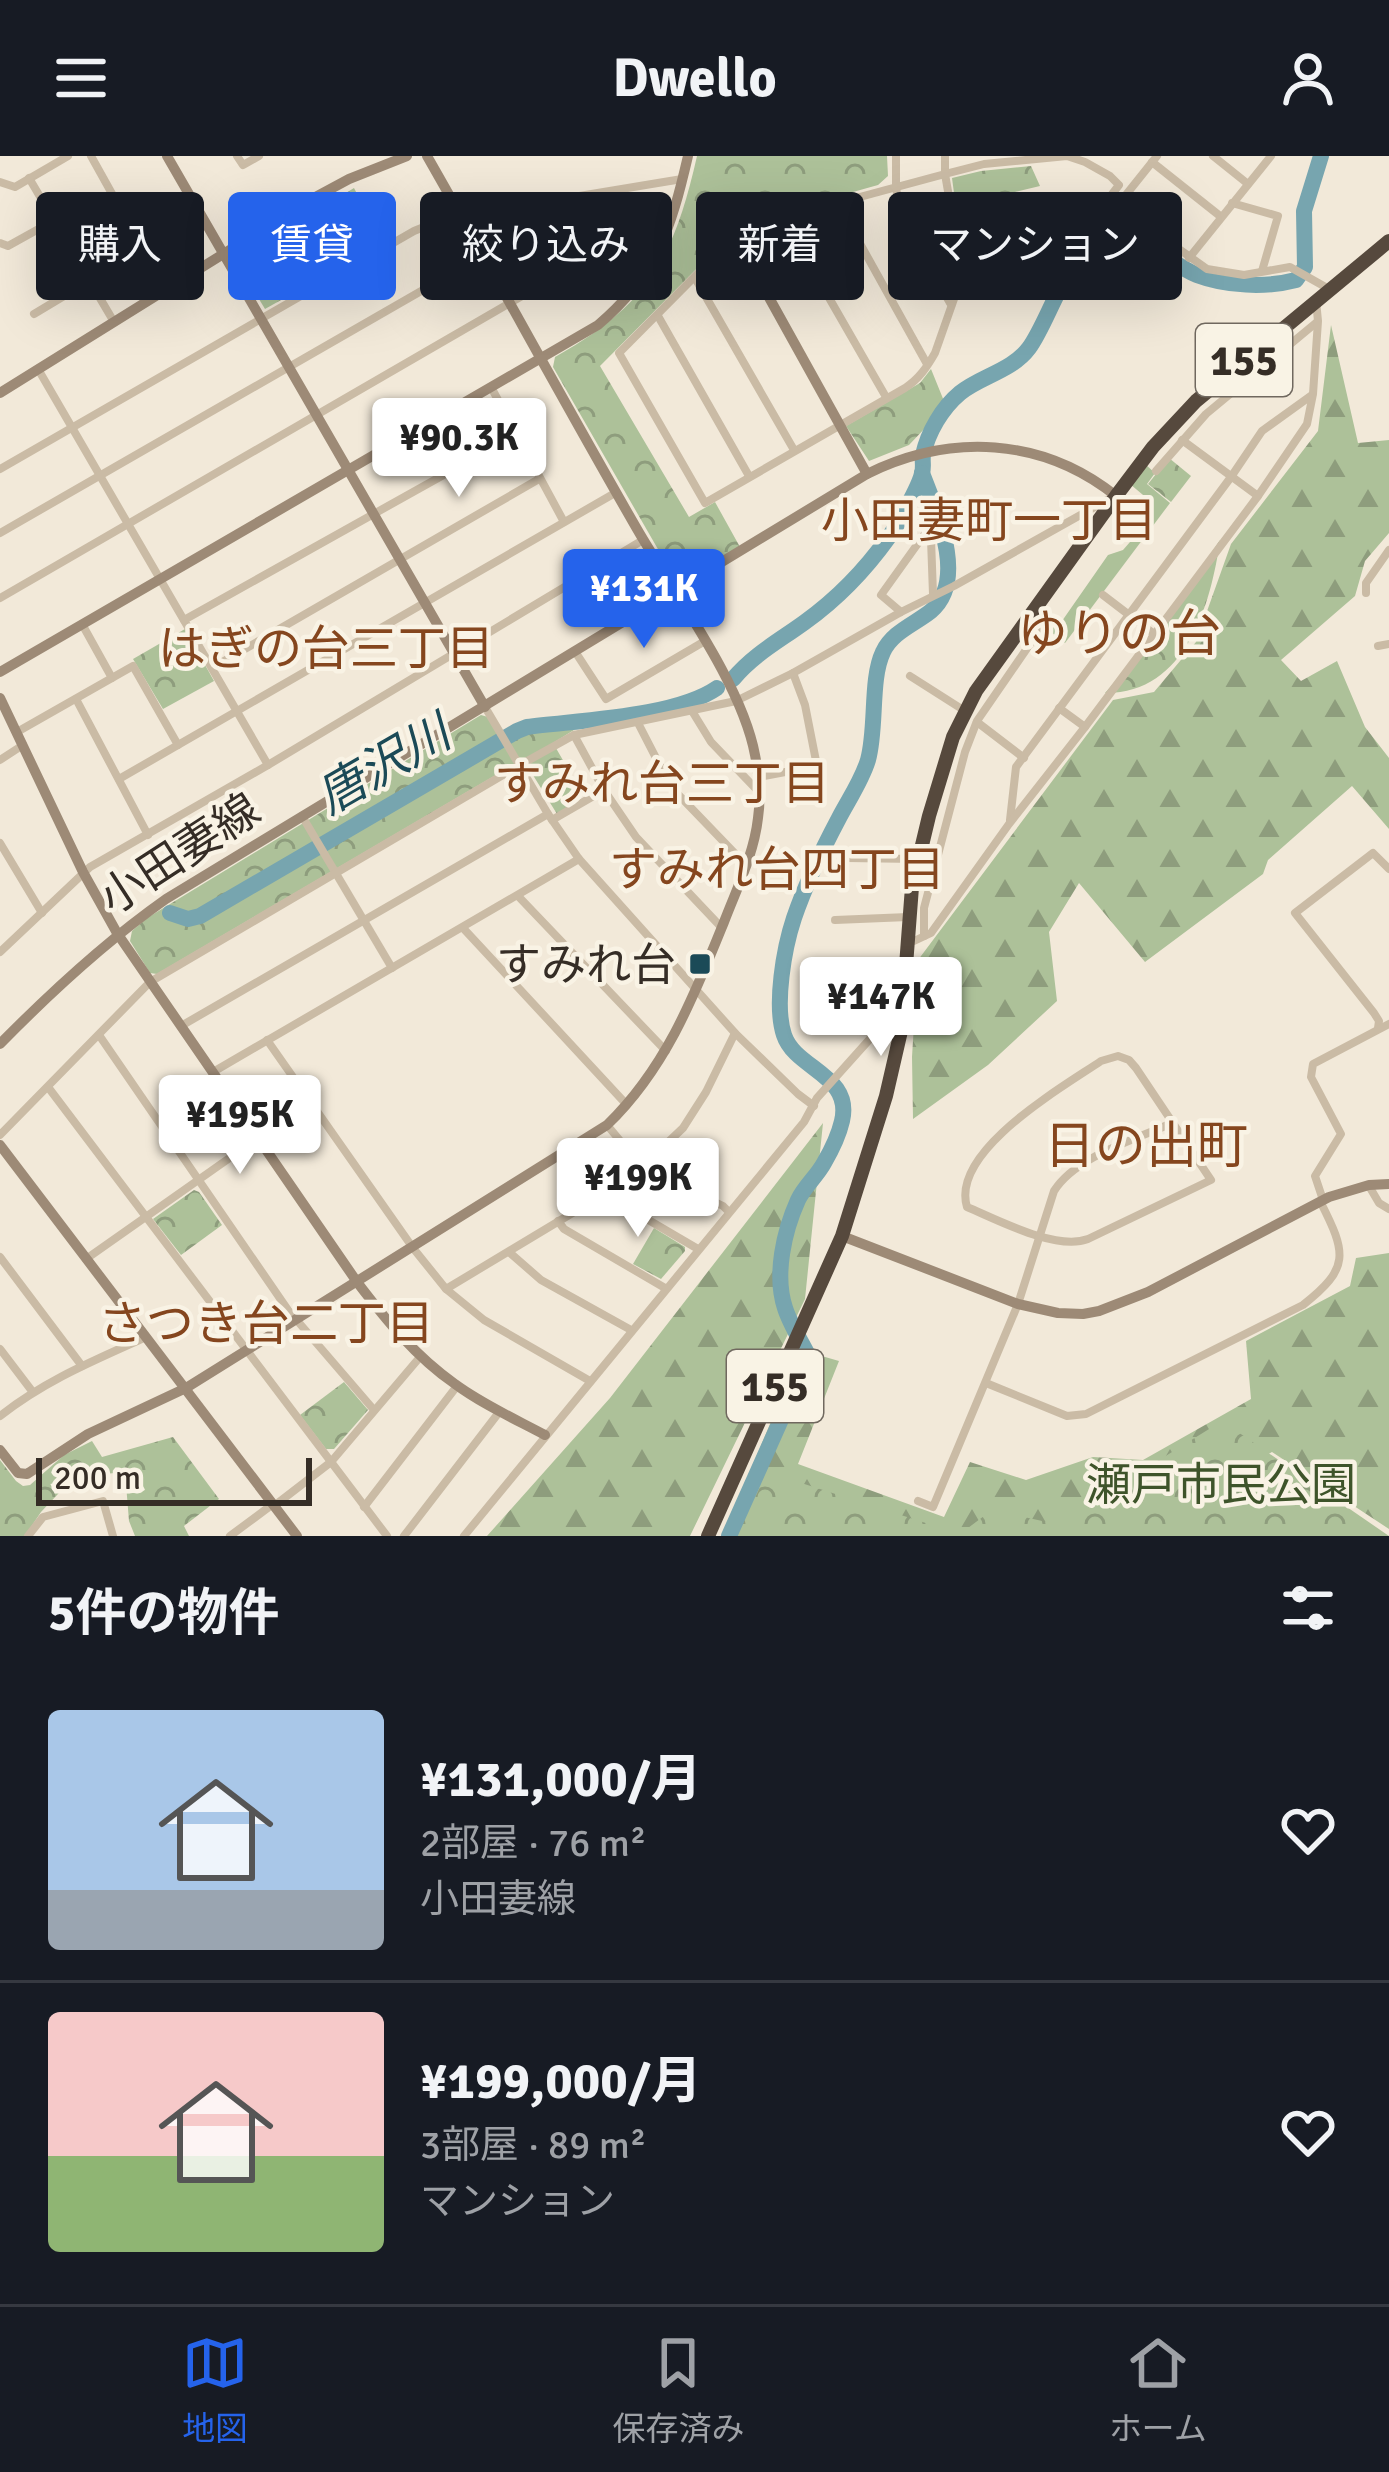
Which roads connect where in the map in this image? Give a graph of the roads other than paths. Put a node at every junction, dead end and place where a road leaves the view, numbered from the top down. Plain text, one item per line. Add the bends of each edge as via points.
1 (68, 156) edge
2 (91, 156) edge
3 (167, 156) edge
4 (237, 156) edge
5 (259, 156) edge
6 (407, 156) edge
7 (428, 156) edge
8 (688, 156) edge
9 (896, 156) edge
10 (944, 156) edge
11 (1213, 156) edge
12 (1271, 156) edge
13 (1155, 159) edge
14 (945, 174) junction
15 (29, 178) junction
16 (682, 179) junction
17 (0, 182) edge
18 (1247, 184) junction
19 (896, 188) junction
20 (37, 192) edge
21 (111, 192) edge
22 (448, 192) edge
23 (610, 192) edge
24 (1114, 192) edge
25 (1128, 192) edge
26 (864, 197) edge
27 (1232, 203) junction
28 (1220, 216) junction
29 (420, 229) edge
30 (36, 230) edge
31 (1389, 241) edge
32 (0, 243) edge
33 (864, 251) edge
34 (1182, 253) edge
35 (223, 254) junction
36 (1189, 258) junction
37 (1262, 271) junction
38 (695, 278) joint
39 (1330, 289) junction
40 (420, 291) edge
41 (57, 300) edge
42 (101, 300) edge
43 (512, 300) edge
44 (770, 300) edge
45 (831, 300) edge
46 (1316, 301) junction
47 (509, 302) junction
48 (950, 303) junction
49 (34, 314) dead end
50 (658, 315) junction
51 (262, 318) junction
52 (1318, 321) junction
53 (115, 323) junction
54 (539, 357) junction
55 (928, 365) junction
56 (289, 366) junction
57 (38, 369) junction
58 (491, 387) junction
59 (0, 393) edge
60 (1313, 394) junction
61 (886, 397) junction
62 (319, 415) junction
63 (838, 424) junction
64 (74, 428) junction
65 (515, 435) junction
66 (1182, 439) junction
67 (794, 450) junction
68 (350, 469) junction
69 (0, 470) edge
70 (1156, 471) dead end
71 (868, 474) junction
72 (101, 476) junction
73 (749, 476) junction
74 (1231, 477) junction
75 (539, 479) junction
76 (617, 492) junction
77 (1116, 496) junction
78 (1258, 496) junction
79 (376, 513) junction
80 (565, 522) junction
81 (130, 524) junction
82 (0, 533) edge
83 (644, 539) junction
84 (1389, 550) edge
85 (401, 558) junction
86 (160, 578) junction
87 (674, 591) junction
88 (1366, 593) dead end
89 (935, 594) junction
90 (1103, 596) dead end
91 (0, 598) edge
92 (427, 602) junction
93 (901, 612) junction
94 (1127, 615) junction
95 (184, 620) junction
96 (82, 624) junction
97 (1041, 628) dead end
98 (1154, 634) junction
99 (705, 641) junction
100 (454, 650) junction
101 (575, 653) junction
102 (212, 668) junction
103 (0, 672) edge
104 (794, 673) junction
105 (910, 676) dead end
106 (112, 678) junction
107 (0, 698) edge
108 (76, 699) junction
109 (736, 701) junction
110 (485, 706) junction
111 (1059, 707) junction
112 (692, 711) junction
113 (238, 712) junction
114 (971, 716) junction
115 (638, 723) junction
116 (1085, 727) junction
117 (17, 732) junction
118 (574, 735) junction
119 (23, 745) junction
120 (178, 745) junction
121 (1024, 758) junction
122 (0, 760) edge
123 (268, 765) junction
124 (520, 765) junction
125 (758, 777) junction
126 (119, 779) junction
127 (604, 790) junction
128 (759, 792) junction
129 (302, 816) junction
130 (550, 817) junction
131 (1009, 824) junction
132 (148, 835) junction
133 (0, 843) edge
134 (847, 858) dead end
135 (579, 859) junction
136 (917, 859) junction
137 (746, 866) junction
138 (1389, 869) edge
139 (83, 872) junction
140 (335, 873) junction
141 (518, 896) junction
142 (42, 913) junction
143 (908, 916) junction
144 (363, 920) junction
145 (835, 920) dead end
146 (463, 928) junction
147 (722, 928) junction
148 (117, 934) junction
149 (907, 938) junction
150 (924, 938) junction
151 (0, 951) edge
152 (392, 968) junction
153 (150, 982) junction
154 (696, 991) junction
155 (903, 1013) junction
156 (1389, 1024) edge
157 (181, 1026) junction
158 (1378, 1028) junction
159 (735, 1033) junction
160 (99, 1035) junction
161 (267, 1040) junction
162 (0, 1044) edge
163 (666, 1052) junction
164 (213, 1072) junction
165 (49, 1087) junction
166 (816, 1102) junction
167 (627, 1106) junction
168 (1172, 1123) junction
169 (607, 1125) junction
170 (0, 1135) edge
171 (258, 1138) junction
172 (0, 1145) edge
173 (642, 1167) junction
174 (198, 1180) junction
175 (1389, 1184) edge
176 (1369, 1185) junction
177 (604, 1194) junction
178 (1322, 1201) junction
179 (1389, 1209) edge
180 (729, 1212) junction
181 (145, 1217) junction
182 (558, 1221) junction
183 (1040, 1235) junction
184 (842, 1236) junction
185 (413, 1248) junction
186 (698, 1250) junction
187 (509, 1252) junction
188 (0, 1257) edge
189 (86, 1259) junction
190 (357, 1282) junction
191 (665, 1288) junction
192 (446, 1289) junction
193 (1018, 1304) junction
194 (296, 1319) junction
195 (631, 1330) junction
196 (146, 1336) junction
197 (0, 1349) edge
198 (246, 1350) junction
199 (420, 1357) junction
200 (82, 1366) junction
201 (590, 1382) junction
202 (985, 1383) junction
203 (457, 1386) junction
204 (186, 1388) junction
205 (32, 1391) junction
206 (374, 1410) junction
207 (500, 1411) junction
208 (0, 1416) edge
209 (545, 1435) junction
210 (0, 1450) edge
211 (331, 1462) junction
212 (918, 1501) dead end
213 (274, 1505) junction
214 (364, 1507) junction
215 (28, 1536) edge
216 (113, 1536) edge
217 (230, 1536) edge
218 (297, 1536) edge
219 (387, 1536) edge
220 (404, 1536) edge
221 (464, 1536) edge
222 (708, 1536) edge

1 - 15 street
2 - 21 street
3 - 35 street
4 - 5 street via 243,165
6 - 35 street via 349,179
7 - 22 street
8 - 16 street
9 - 19 street
10 - 14 street
11 - 18 street
12 - 18 street
13 - 25 street
13 - 28 street
14 - 19 street
14 - 24 street via 1066,156 1110,176 1119,185
14 - 48 street via 974,242
15 - 17 street via 15,187
15 - 20 street
16 - 23 street
16 - 54 street via 674,216 638,286 598,325
18 - 27 street
19 - 26 street
19 - 48 street via 902,216
27 - 28 street
27 - 37 street via 1278,216
28 - 36 street
29 - 51 street
30 - 32 street
31 - 39 highway, 155
33 - 55 street
34 - 36 street
35 - 51 street
35 - 53 street
36 - 37 street via 1226,272
37 - 39 street via 1290,267
38 - 50 street
38 - 67 street
39 - 46 highway, 155
40 - 56 street
41 - 49 street
42 - 53 street
43 - 47 street
44 - 63 street
45 - 61 street
46 - 52 street
46 - 77 highway, 155 via 1196,400
47 - 54 street
47 - 62 street
48 - 55 street
50 - 73 street
50 - 73 street via 620,353 630,372 705,503
51 - 56 street
51 - 64 street
52 - 60 street
52 - 66 street
53 - 57 street
54 - 58 street
54 - 76 street
55 - 61 street
56 - 62 street
56 - 72 street
57 - 59 street
57 - 64 street
58 - 65 street
58 - 68 street
60 - 74 street via 1262,431
60 - 78 street via 1307,424
61 - 63 street
62 - 68 street
62 - 81 street
63 - 67 street
63 - 71 street
64 - 69 street
64 - 72 street
65 - 75 street
65 - 79 street
66 - 70 street
66 - 74 street
67 - 73 street
68 - 79 street
68 - 86 street
71 - 77 street, 小田妻線 via 913,454 969,445 1038,456
71 - 87 street, 小田妻線
72 - 81 street
72 - 82 street
74 - 78 street
74 - 94 street
75 - 80 street
75 - 85 street
76 - 80 street
76 - 83 street
77 - 89 street
77 - 114 highway, 155 via 987,676
78 - 98 street
79 - 85 street
79 - 95 street
80 - 92 street
81 - 86 street
81 - 91 street
83 - 87 street
83 - 100 street
84 - 88 street
85 - 92 street
85 - 102 street
86 - 95 street
86 - 96 street
87 - 99 street
87 - 101 street, 小田妻線
89 - 93 street
89 - 93 street via 931,539 924,535 881,596
90 - 94 street
92 - 100 street
92 - 113 street
93 - 104 street
94 - 98 street
94 - 111 street
95 - 102 street
96 - 103 street
96 - 106 street
97 - 114 street
98 - 116 street
99 - 101 street via 606,699
99 - 109 street
100 - 110 street
100 - 123 street
101 - 110 street, 小田妻線
102 - 113 street
104 - 109 street
104 - 125 street via 817,766
105 - 114 street
106 - 108 street
106 - 120 street via 133,666
107 - 117 street
108 - 117 street
108 - 126 street
109 - 112 street
109 - 125 street
110 - 124 street
110 - 129 street, 小田妻線
111 - 116 street
111 - 121 street
112 - 115 street
112 - 128 street
113 - 120 street
113 - 123 street
114 - 121 street
114 - 136 highway, 155 via 948,752
114 - 150 street via 924,908
115 - 118 street
115 - 137 street via 671,787
116 - 131 street
117 - 119 street
118 - 124 street
118 - 127 street
119 - 122 street
119 - 139 street
120 - 126 street
121 - 131 street
123 - 132 street
124 - 130 street
124 - 140 street
125 - 128 street
126 - 132 street
127 - 130 street
127 - 147 street
128 - 137 street
129 - 140 street
129 - 148 street, 小田妻線
130 - 135 street
130 - 144 street
131 - 150 street
132 - 139 street
133 - 142 street
134 - 136 street
135 - 141 street
135 - 154 street
136 - 143 highway, 155
137 - 147 street
138 - 158 street via 1373,853 1295,913
139 - 142 street
139 - 148 street
140 - 144 street
140 - 153 street
141 - 146 street
141 - 163 street
142 - 151 street
143 - 145 street
143 - 149 highway, 155
144 - 152 street
144 - 157 street
146 - 152 street
146 - 167 street
147 - 154 street
148 - 153 street
148 - 162 street, 小田妻線
149 - 150 street
149 - 155 highway, 155
152 - 161 street
153 - 157 street
153 - 160 street
154 - 159 street
154 - 163 street
155 - 166 street via 886,1021
155 - 184 highway, 155
156 - 158 street
157 - 164 street
158 - 178 street via 1313,1064 1311,1077 1342,1134 1315,1176
159 - 166 street
159 - 173 street via 682,1128
160 - 165 street
160 - 174 street
161 - 164 street
161 - 185 street
163 - 167 street
164 - 171 street
165 - 170 street
165 - 181 street
166 - 180 street
167 - 169 street
168 - 183 street via 1071,1170 1054,1191
168 - 183 street via 1211,1180 1080,1242
168 - 183 street via 1136,1068 1118,1057 1014,1120 978,1162 963,1202
169 - 173 street
169 - 185 street
171 - 174 street
171 - 190 street
172 - 189 street
173 - 177 street
173 - 180 street
174 - 181 street
174 - 194 street
175 - 176 street
176 - 178 street
176 - 179 street
177 - 182 street
177 - 186 street
178 - 193 street via 1111,1307 1083,1314
178 - 202 street via 1340,1267 1303,1305 1086,1414 1067,1416
180 - 186 street
181 - 189 street
181 - 198 street
182 - 187 street
182 - 191 street
183 - 193 street
184 - 193 street
184 - 222 highway, 155
185 - 190 street
185 - 192 street
186 - 191 street
187 - 192 street
187 - 195 street via 541,1280
188 - 200 street
189 - 196 street
190 - 194 street
190 - 199 street
191 - 195 street
192 - 201 street
193 - 202 street
194 - 198 street
194 - 206 street
195 - 201 street
196 - 200 street
196 - 204 street
197 - 205 street
198 - 204 street
198 - 211 street
199 - 203 street
199 - 206 street
200 - 205 street
201 - 209 street
202 - 212 street via 933,1508
203 - 207 street
203 - 214 street
204 - 210 street via 26,1474
204 - 213 street
205 - 208 street
206 - 211 street
207 - 209 street
207 - 220 street
209 - 221 street
211 - 213 street
211 - 214 street
213 - 217 street
213 - 218 street
214 - 219 street
215 - 216 street via 43,1517 103,1501

